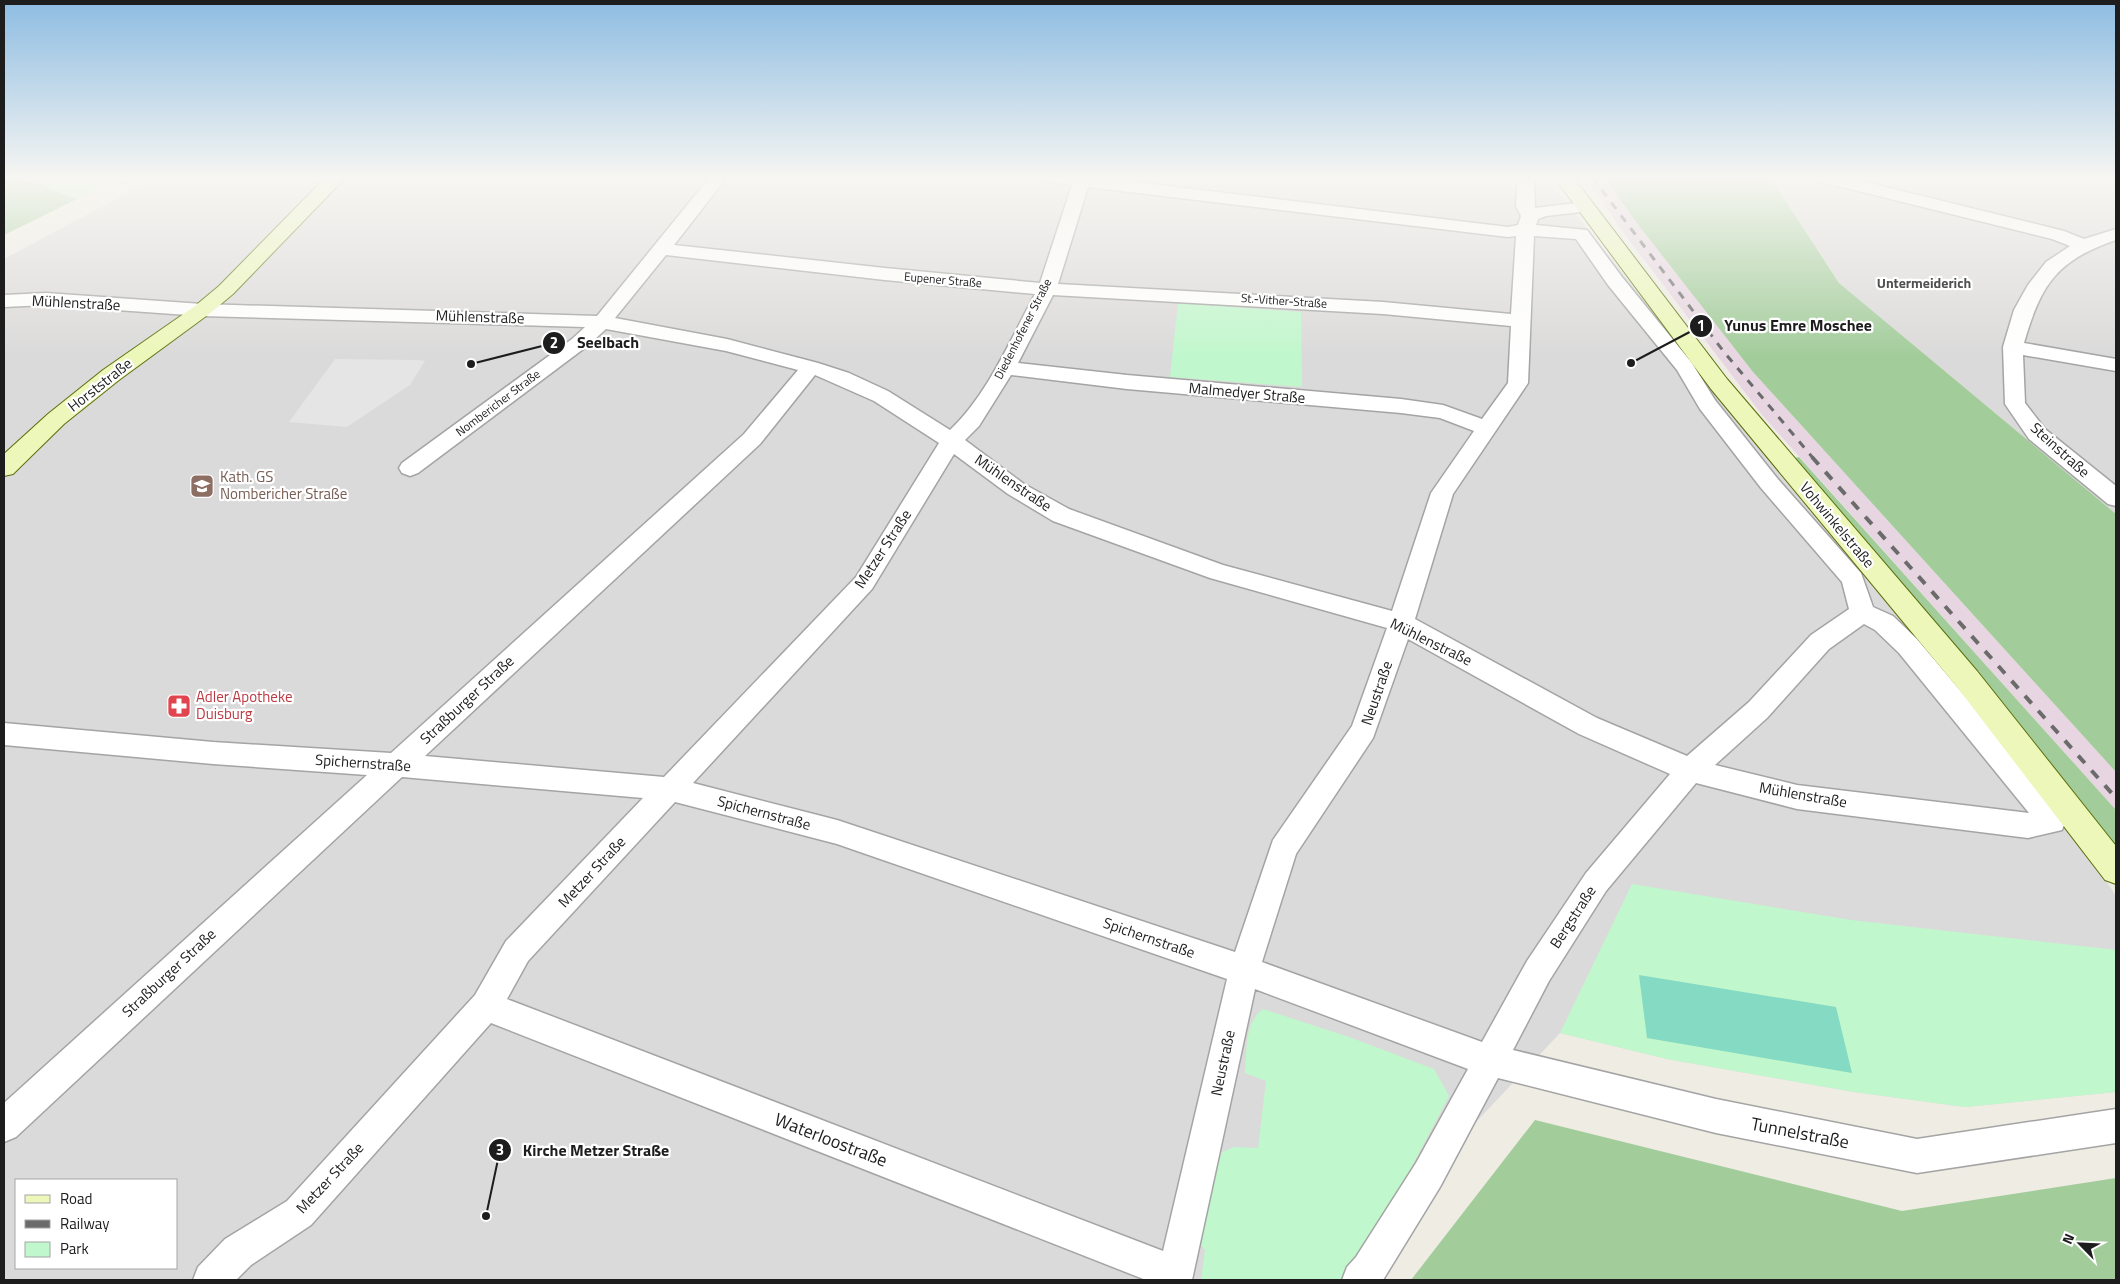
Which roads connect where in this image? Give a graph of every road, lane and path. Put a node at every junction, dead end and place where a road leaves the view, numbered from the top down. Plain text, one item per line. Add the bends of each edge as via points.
1 (279, 237) edge
2 (671, 237) edge
3 (1063, 237) edge
4 (1526, 237) edge
5 (1591, 237) edge
6 (1596, 237) edge
7 (2063, 237) edge
8 (2108, 237) edge
9 (2084, 245) junction
10 (661, 249) junction
11 (1047, 289) junction
12 (4, 301) edge
13 (202, 310) junction
14 (1520, 320) junction
15 (602, 322) junction
16 (2013, 347) junction
17 (2116, 365) edge
18 (811, 367) junction
19 (1005, 368) junction
20 (1486, 428) junction
21 (951, 441) junction
22 (4, 468) edge
23 (410, 468) dead end
24 (2116, 498) edge
25 (1862, 613) junction
26 (1401, 623) junction
27 (4, 734) edge
28 (396, 765) junction
29 (1690, 770) junction
30 (671, 789) junction
31 (2116, 870) edge
32 (1244, 970) junction
33 (486, 1006) junction
34 (1488, 1060) junction
35 (4, 1125) edge
36 (2116, 1126) edge
37 (1175, 1277) edge
38 (211, 1280) edge
39 (1360, 1280) edge

1 - 13 main road, Horststraße via 246,272
2 - 10 street, Nombericher Straße
3 - 11 street, Diedenhofener Straße
4 - 14 street, Neustraße
5 - 25 street via 1615,281 1685,367 1707,404 1769,484 1853,579
6 - 31 main road, Vohwinkelstraße via 1968,679
7 - 9 street
8 - 9 street, Steinstraße
9 - 16 street, Steinstraße via 2053,266 2037,285 2024,310
10 - 11 street, Eupener Straße
10 - 15 street, Nombericher Straße
11 - 14 street, St.-Vither-Straße via 1383,308
11 - 19 street, Diedenhofener Straße
12 - 13 street, Mühlenstraße via 46,299
13 - 15 street, Mühlenstraße
13 - 22 main road, Horststraße via 111,375 56,419
14 - 20 street, Neustraße via 1518,383
15 - 18 street, Mühlenstraße via 727,345
15 - 23 street, Nombericher Straße via 579,343
16 - 17 street
16 - 24 street, Steinstraße via 2015,404 2037,434
18 - 21 street, Mühlenstraße via 881,396
18 - 28 street, Straßburger Straße via 752,438
19 - 20 street, Malmedyer Straße via 1401,406 1443,412
19 - 21 street, Diedenhofener Straße via 972,421
20 - 26 street, Neustraße via 1442,493
21 - 26 street, Mühlenstraße via 1016,489 1061,515 1222,573
21 - 30 street, Metzer Straße via 864,583
25 - 29 street, Bergstraße via 1820,642 1758,710
25 - 29 street, Mühlenstraße via 1884,623 1908,646 2052,821 2028,826 1797,797
26 - 29 street, Mühlenstraße via 1588,726
26 - 32 street, Neustraße via 1364,730 1283,849
27 - 28 street, Spichernstraße
28 - 30 street, Spichernstraße
28 - 35 street, Straßburger Straße
29 - 34 street, Bergstraße via 1596,882 1538,970
30 - 32 street, Spichernstraße via 837,832
30 - 33 street, Metzer Straße via 517,951
32 - 34 street, Spichernstraße
32 - 37 street, Neustraße
33 - 37 street, Waterloostraße
33 - 38 street, Metzer Straße via 299,1213 238,1252
34 - 36 street, Tunnelstraße via 1716,1116 1917,1156
34 - 39 street, Bergstraße via 1428,1174

